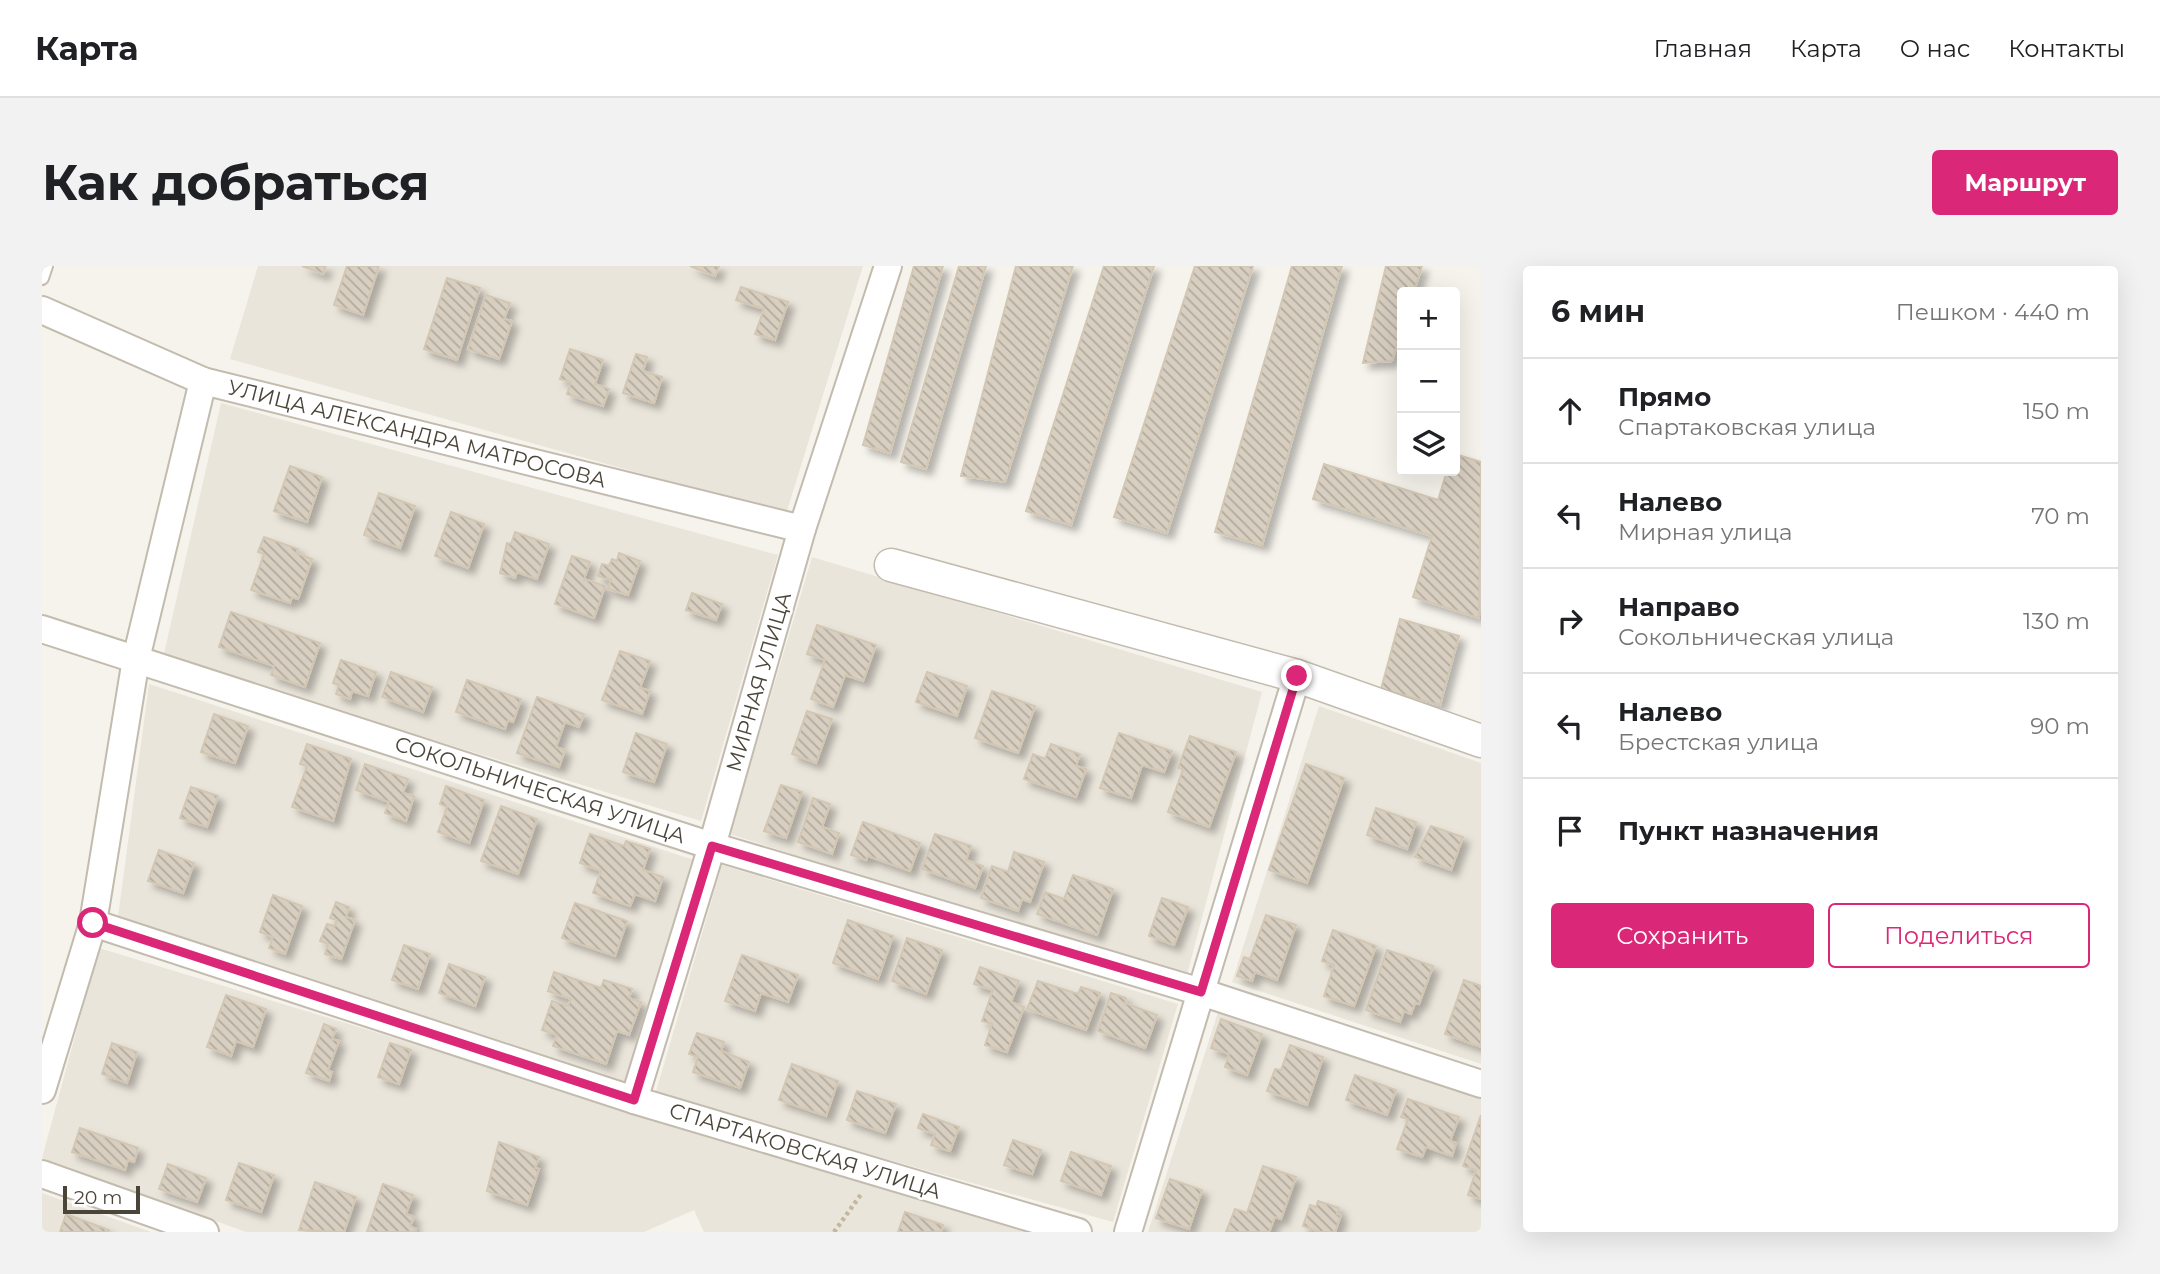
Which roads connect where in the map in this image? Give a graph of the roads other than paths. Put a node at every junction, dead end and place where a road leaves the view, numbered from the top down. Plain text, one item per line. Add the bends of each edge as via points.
1 (46, 266) edge
2 (888, 266) edge
3 (42, 278) edge
4 (42, 310) edge
5 (203, 381) junction
6 (803, 530) junction
7 (891, 565) dead end
8 (42, 629) edge
9 (136, 659) junction
10 (1297, 676) junction
11 (1481, 741) edge
12 (712, 846) junction
13 (93, 923) junction
14 (1201, 992) junction
15 (1481, 1084) edge
16 (42, 1090) edge
17 (634, 1100) junction
18 (42, 1174) edge
19 (205, 1232) edge
20 (1078, 1232) edge
21 (1128, 1232) edge

1 - 3 lane
2 - 6 street, МИРНАЯ УЛИЦА
4 - 5 street, УЛИЦА АЛЕКСАНДРА МАТРОСОВА
5 - 6 street, УЛИЦА АЛЕКСАНДРА МАТРОСОВА
5 - 9 street
6 - 12 street, МИРНАЯ УЛИЦА
7 - 10 street
8 - 9 street, СОКОЛЬНИЧЕСКАЯ УЛИЦА
9 - 12 street, СОКОЛЬНИЧЕСКАЯ УЛИЦА
9 - 13 street
10 - 11 street
10 - 14 street
12 - 14 street, СОКОЛЬНИЧЕСКАЯ УЛИЦА
12 - 17 street, МИРНАЯ УЛИЦА
13 - 16 street
13 - 17 street, СПАРТАКОВСКАЯ УЛИЦА
14 - 15 street, СОКОЛЬНИЧЕСКАЯ УЛИЦА
14 - 21 street
17 - 20 street, СПАРТАКОВСКАЯ УЛИЦА
18 - 19 street

